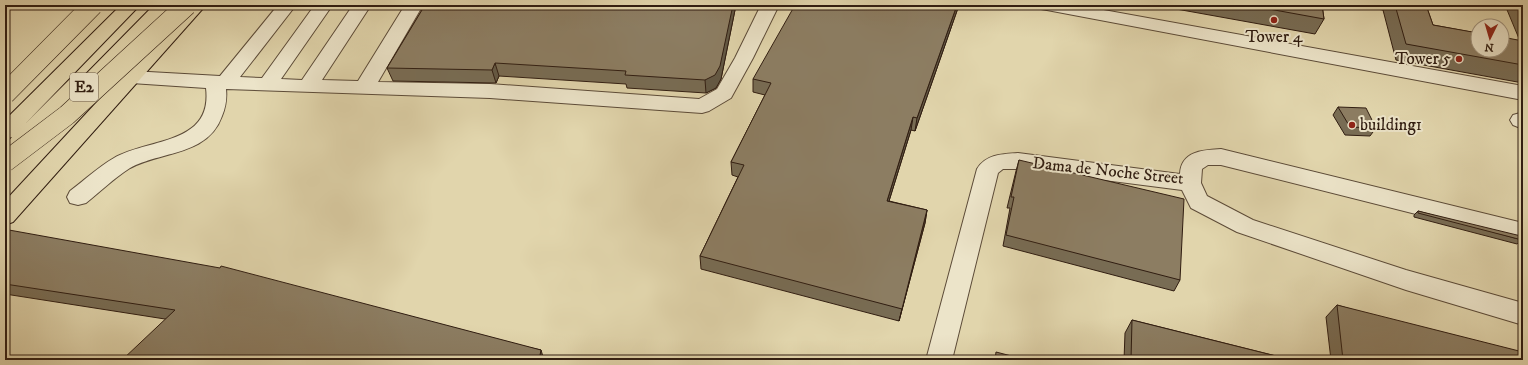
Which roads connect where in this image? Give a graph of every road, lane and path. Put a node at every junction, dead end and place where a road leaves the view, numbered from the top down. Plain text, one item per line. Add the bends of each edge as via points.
1 (94, 5) edge
2 (120, 5) edge
3 (131, 5) edge
4 (152, 5) edge
5 (164, 5) edge
6 (187, 5) edge
7 (197, 5) edge
8 (287, 5) edge
9 (362, 5) edge
10 (414, 5) edge
11 (770, 5) edge
12 (1047, 5) edge
13 (320, 10) dead end
14 (131, 77) junction
15 (221, 82) junction
16 (267, 84) junction
17 (308, 86) junction
18 (5, 88) edge
19 (364, 88) junction
20 (1523, 92) edge
21 (5, 94) edge
22 (5, 119) edge
23 (5, 132) edge
24 (5, 158) edge
25 (5, 162) edge
26 (5, 169) edge
27 (1190, 183) junction
28 (78, 197) dead end
29 (5, 216) edge
30 (1523, 232) edge
31 (1523, 314) edge
32 (939, 360) edge

1 - 18 main road
1 - 21 main road, bridge
2 - 22 main road, E2
3 - 23 main road, E2
4 - 24 main road, E2
5 - 26 main road, E2
6 - 25 main road, bridge via 67,115
7 - 14 main road
8 - 15 street
9 - 17 street
10 - 19 street
11 - 19 street via 724,94 702,106 490,91
12 - 20 street
13 - 16 street
14 - 15 street
14 - 29 main road
15 - 16 street
15 - 28 street via 217,105 203,132 186,143 142,154 122,163
16 - 17 street
17 - 19 street
27 - 30 street, Dama de Noche Street via 1191,166 1204,158 1221,156
27 - 31 street via 1199,202 1245,226 1406,280
27 - 32 street, Dama de Noche Street via 1018,161 999,162 988,169

